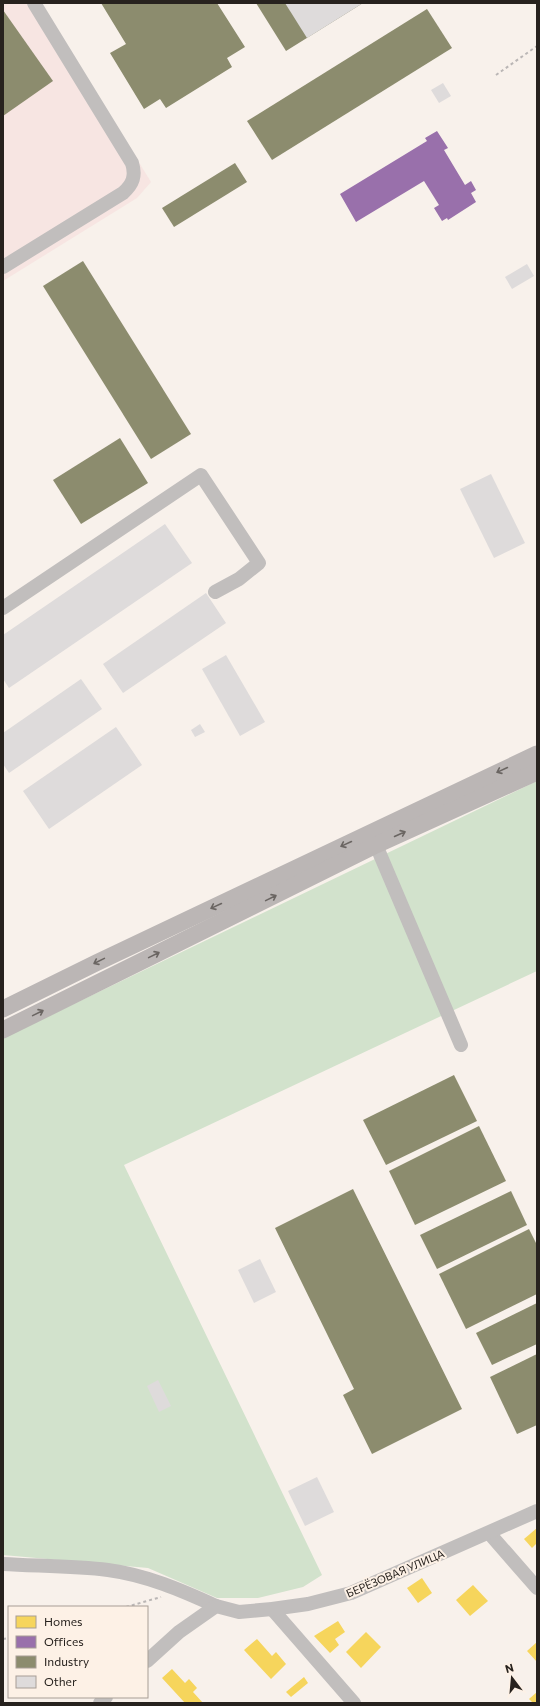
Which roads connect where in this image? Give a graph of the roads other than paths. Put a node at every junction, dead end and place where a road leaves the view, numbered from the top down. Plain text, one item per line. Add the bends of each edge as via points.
1 (34, 3) edge
2 (3, 268) edge
3 (215, 592) dead end
4 (3, 608) edge
5 (537, 754) edge
6 (537, 772) edge
7 (376, 845) junction
8 (3, 1009) edge
9 (3, 1030) edge
10 (461, 1045) dead end
11 (537, 1511) edge
12 (489, 1533) junction
13 (3, 1564) edge
14 (537, 1588) edge
15 (216, 1606) junction
16 (272, 1609) junction
17 (148, 1659) edge
18 (354, 1703) edge

1 - 2 street via 132,163 134,180 124,193
3 - 4 street via 239,579 259,563 201,475
5 -> 8 main road
7 -> 6 main road
9 -> 7 main road
7 - 10 street
11 - 12 street, БЕРЁЗОВАЯ УЛИЦА
12 - 14 street
12 - 16 street, БЕРЁЗОВАЯ УЛИЦА via 351,1593 308,1604
13 - 15 street, БЕРЁЗОВАЯ УЛИЦА via 108,1570 145,1578
15 - 16 street, БЕРЁЗОВАЯ УЛИЦА via 239,1612
15 - 17 street via 179,1632
16 - 18 street

